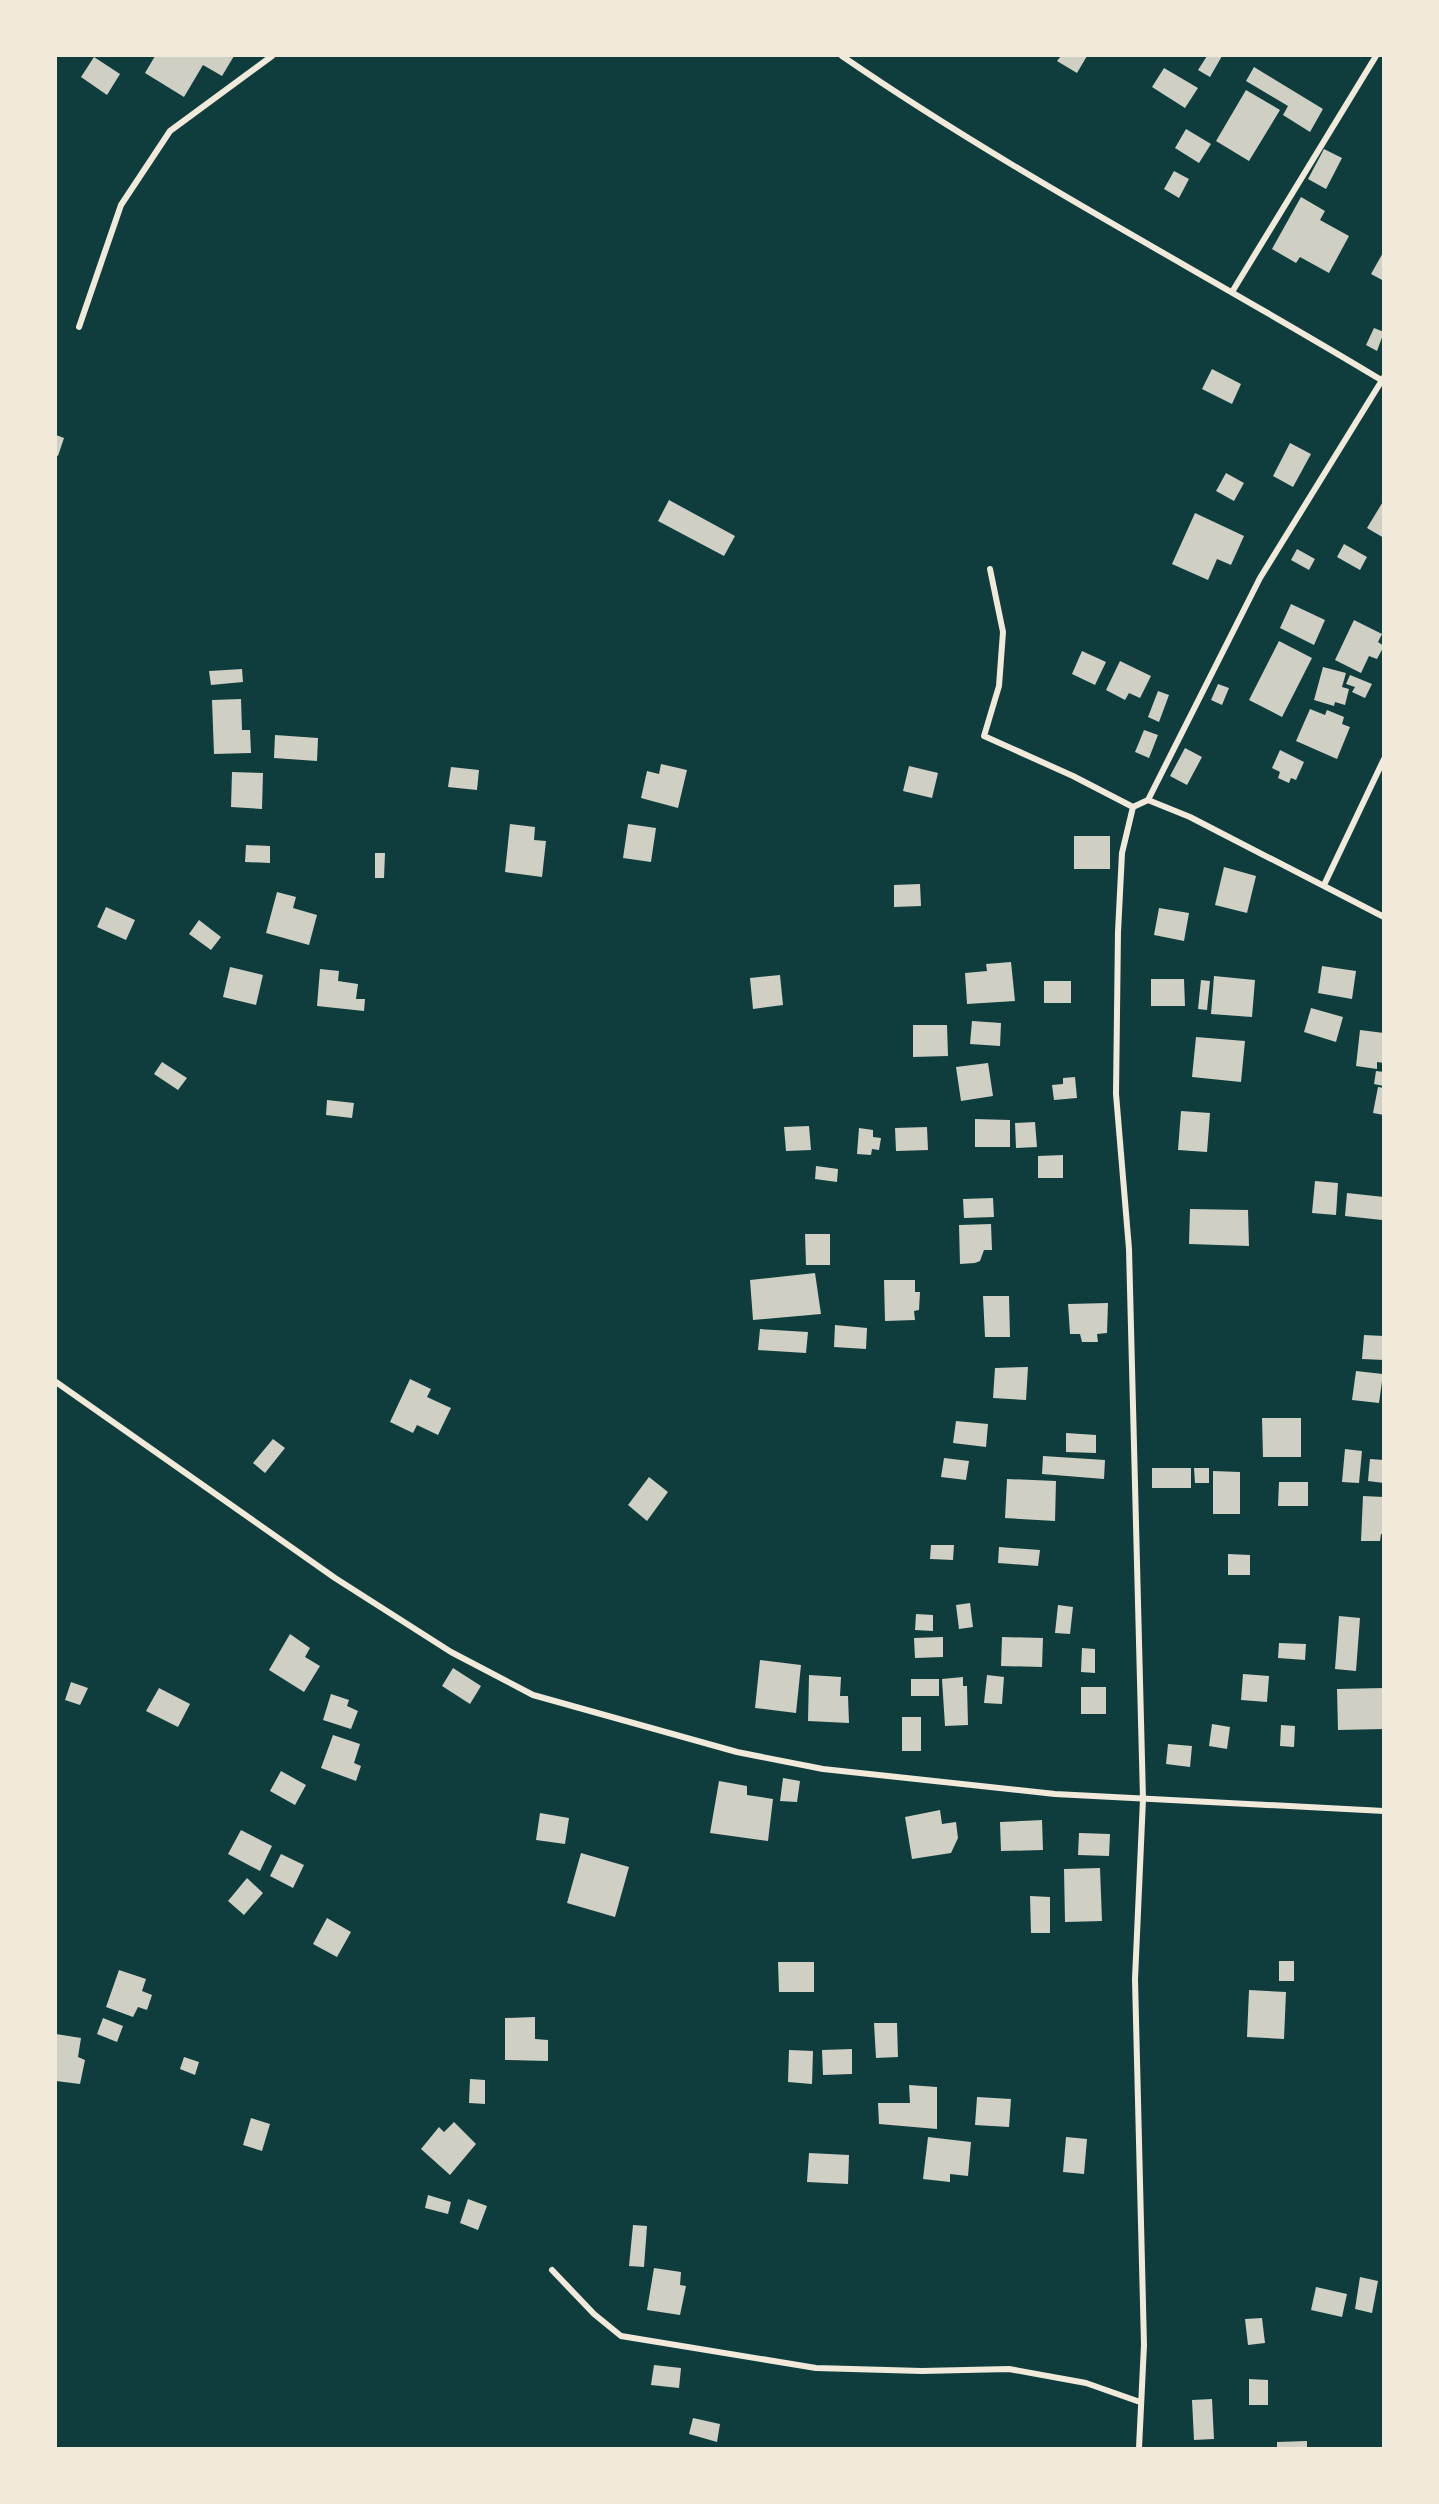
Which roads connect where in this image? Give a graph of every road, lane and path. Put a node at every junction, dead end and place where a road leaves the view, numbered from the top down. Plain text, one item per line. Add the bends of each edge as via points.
1 (272, 56) edge
2 (842, 56) edge
3 (1376, 56) edge
4 (1232, 292) junction
5 (79, 327) dead end
6 (1383, 380) edge
7 (990, 569) dead end
8 (1383, 759) edge
9 (1148, 800) junction
10 (1133, 807) junction
11 (1324, 885) junction
12 (1383, 917) edge
13 (56, 1382) edge
14 (1143, 1799) junction
15 (1383, 1811) edge
16 (552, 2270) dead end
17 (1140, 2402) junction
18 (1140, 2448) edge

1 - 5 street via 170,131 121,205
2 - 4 street via 919,107
3 - 4 street
4 - 6 street
6 - 9 street via 1260,578
7 - 10 street via 1003,632 999,686 984,736
8 - 11 street
9 - 10 street
9 - 11 street
10 - 14 street via 1122,853 1116,1094 1130,1249
11 - 12 street
13 - 14 street via 335,1578 451,1652 533,1695 737,1752 824,1769 1055,1794
14 - 15 street
14 - 17 street via 1135,1979 1144,2345
16 - 17 street via 621,2336 816,2368 1009,2369 1086,2383
17 - 18 street

